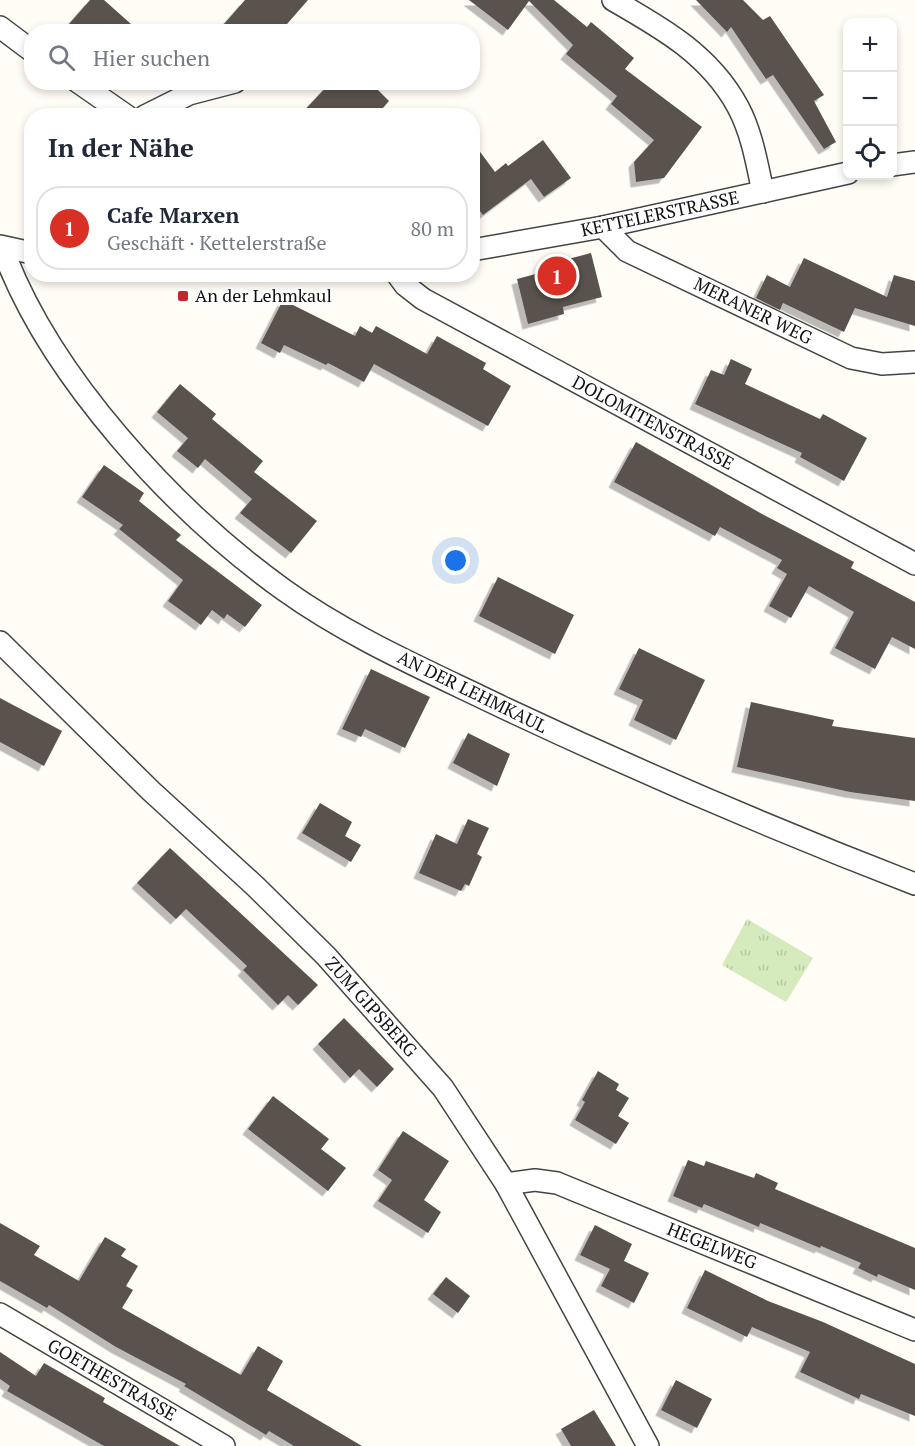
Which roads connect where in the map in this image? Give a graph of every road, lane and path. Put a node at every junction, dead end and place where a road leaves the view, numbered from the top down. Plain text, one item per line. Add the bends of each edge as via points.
1 (613, 0) edge
2 (0, 27) edge
3 (24, 45) edge
4 (90, 90) edge
5 (204, 90) edge
6 (115, 108) edge
7 (157, 108) edge
8 (915, 162) edge
9 (897, 164) edge
10 (843, 174) edge
11 (763, 192) junction
12 (603, 227) junction
13 (1, 246) edge
14 (480, 249) edge
15 (24, 251) edge
16 (403, 282) edge
17 (915, 362) edge
18 (915, 564) edge
19 (0, 642) edge
20 (915, 884) edge
21 (506, 1184) junction
22 (0, 1314) edge
23 (915, 1330) edge
24 (224, 1446) edge
25 (648, 1446) edge

1 - 11 street via 693,50 720,80 747,128
2 - 3 street
4 - 6 street
5 - 7 street
8 - 9 street
10 - 11 street, KETTELERSTRASSE
11 - 12 street, KETTELERSTRASSE
12 - 14 street, KETTELERSTRASSE
12 - 17 street, MERANER WEG via 627,251 851,358 882,364
13 - 15 street
13 - 20 street, AN DER LEHMKAUL via 35,321 122,439 224,543 285,590 384,650 601,754 780,832
16 - 18 street, DOLOMITENSTRASSE via 423,299
19 - 21 street, ZUM GIPSBERG via 326,956 443,1088
21 - 23 street, HEGELWEG via 557,1182
21 - 25 street, ZUM GIPSBERG
22 - 24 street, GOETHESTRASSE

